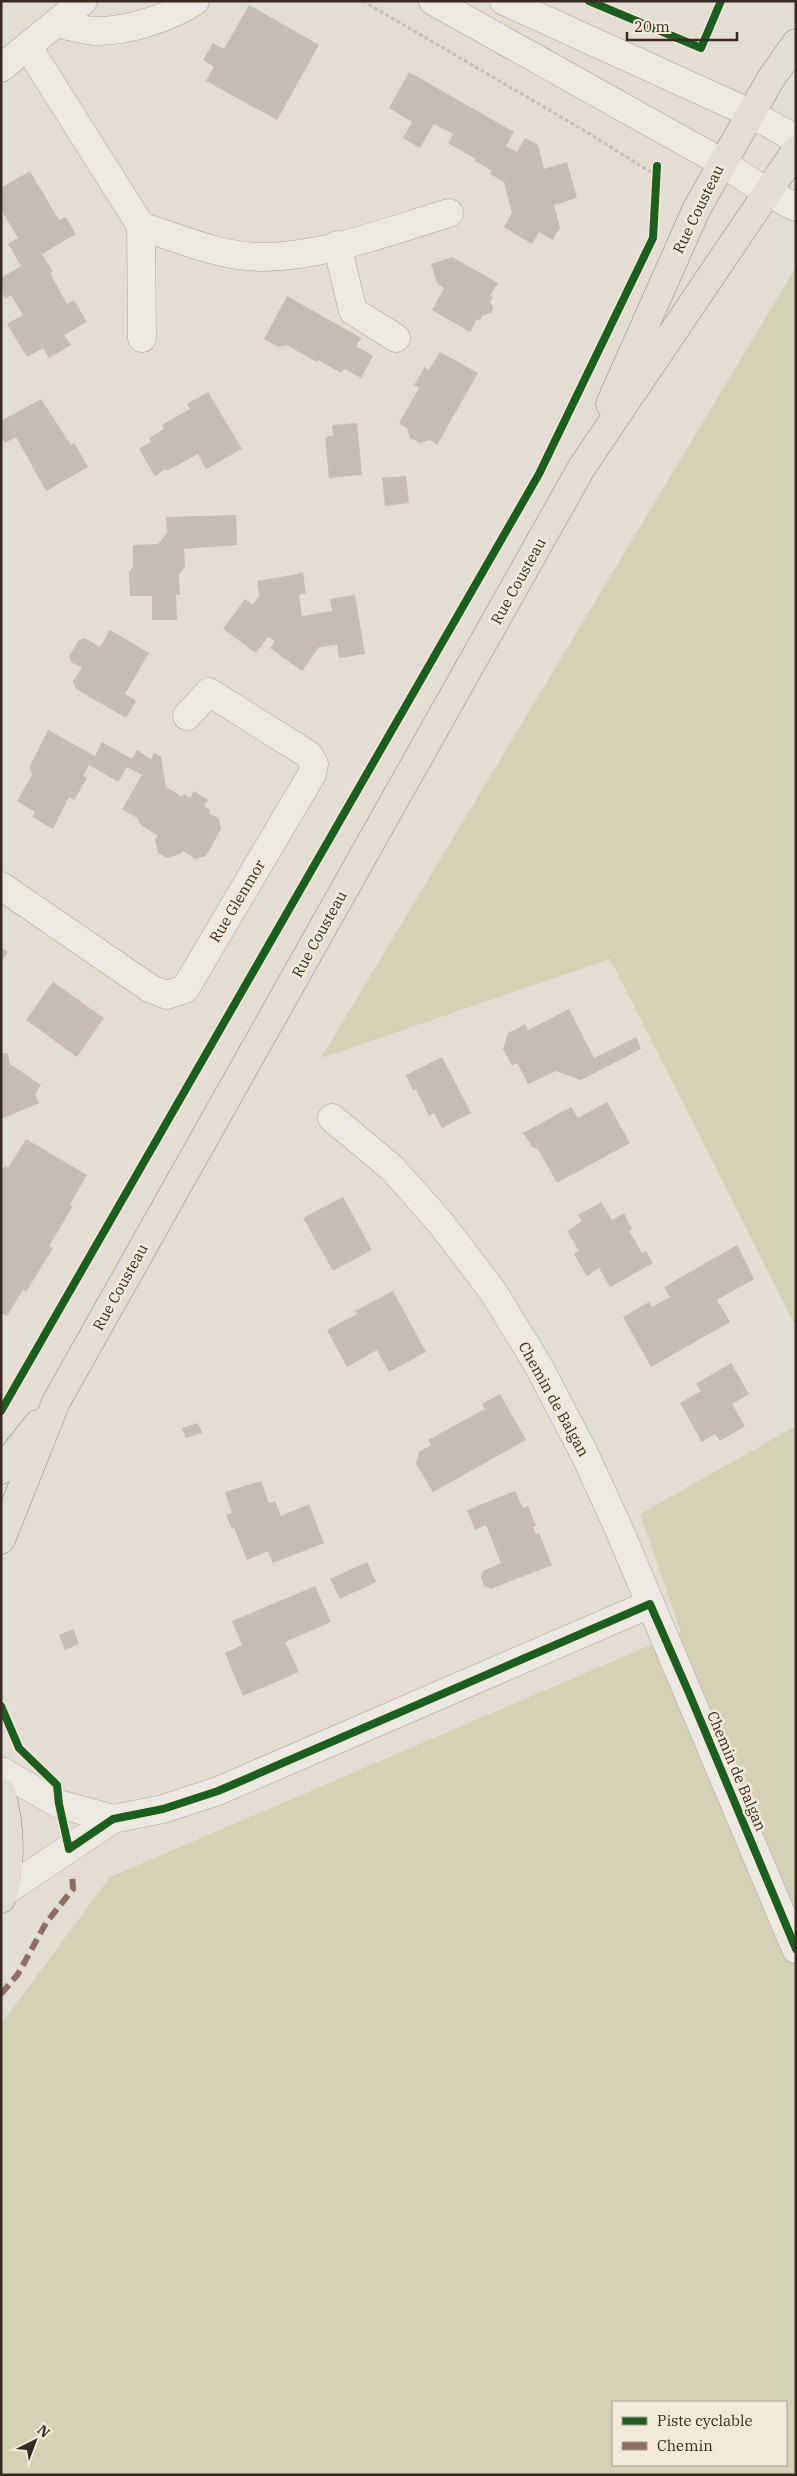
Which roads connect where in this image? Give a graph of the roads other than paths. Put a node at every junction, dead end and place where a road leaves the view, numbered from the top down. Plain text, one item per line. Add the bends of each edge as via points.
1 (82, 1) edge
2 (194, 1) edge
3 (433, 1) edge
4 (504, 1) edge
5 (56, 23) junction
6 (796, 44) edge
7 (28, 47) junction
8 (1, 68) edge
9 (750, 113) junction
10 (796, 140) edge
11 (796, 150) edge
12 (722, 162) junction
13 (768, 193) junction
14 (796, 207) edge
15 (449, 213) dead end
16 (141, 226) junction
17 (337, 245) junction
18 (142, 338) dead end
19 (396, 338) dead end
20 (582, 467) junction
21 (187, 716) dead end
22 (1, 886) edge
23 (332, 1118) dead end
24 (56, 1402) junction
25 (1, 1470) edge
26 (1, 1540) edge
27 (650, 1604) junction
28 (1, 1771) edge
29 (1, 1792) edge
30 (113, 1819) junction
31 (3, 1896) edge
32 (796, 1950) edge

1 - 5 street
2 - 5 street via 178,12 117,29 94,31
3 - 12 street
4 - 9 street
5 - 7 street
6 - 9 main road, Rue Cousteau
7 - 8 street
7 - 16 street
9 - 10 street
9 - 12 main road, Rue Cousteau
11 - 13 main road, Rue Cousteau
12 - 13 street
12 - 20 main road, Rue Cousteau via 697,208
13 - 14 street
13 - 20 main road, Rue Cousteau
15 - 17 street
16 - 17 street via 210,250 262,257 316,251
16 - 18 street
17 - 19 street via 353,311
20 - 24 main road, Rue Cousteau
21 - 22 street, Rue Glenmor via 208,692 309,755 314,764 312,774 185,989 167,995 151,989
23 - 27 street, Chemin de Balgan via 392,1168 439,1221 492,1290 538,1365 585,1456
24 - 25 main road, Rue Cousteau
24 - 26 main road, Rue Cousteau
27 - 30 street via 218,1791 163,1809
27 - 32 street, Chemin de Balgan
28 - 30 street via 59,1804
29 - 31 main road via 6,1808 9,1850
30 - 31 street

